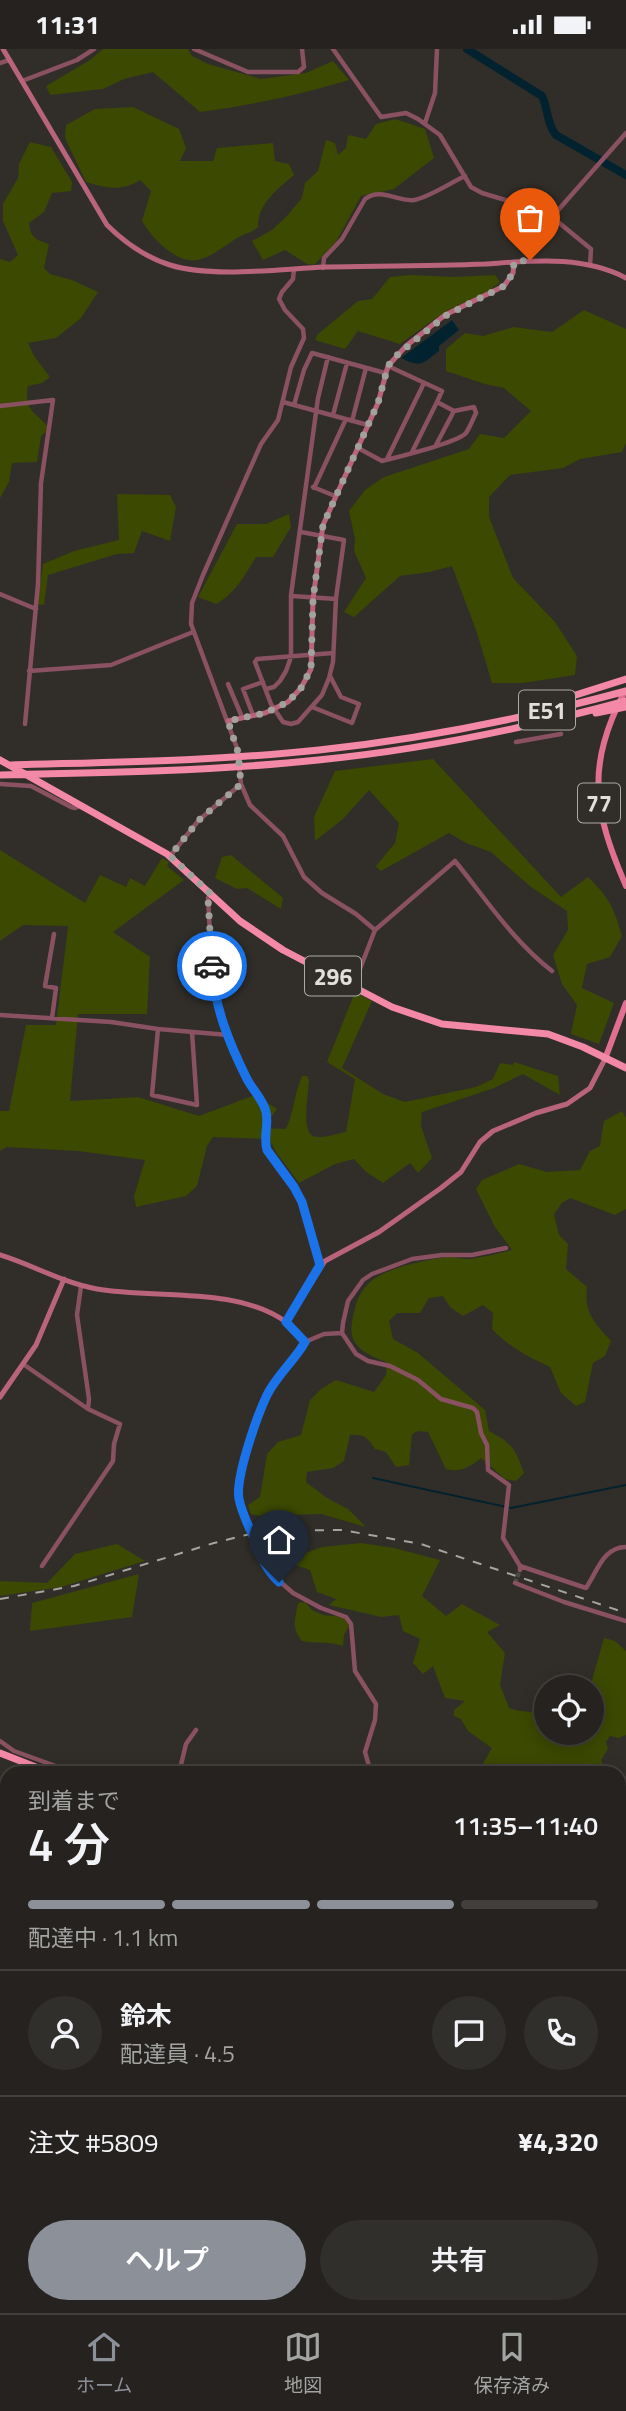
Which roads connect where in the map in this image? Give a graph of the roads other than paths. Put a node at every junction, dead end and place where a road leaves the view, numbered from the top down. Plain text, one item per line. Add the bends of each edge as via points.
1 (3, 49) edge
2 (94, 49) edge
3 (194, 49) edge
4 (302, 49) edge
5 (333, 49) edge
6 (438, 49) edge
7 (9, 59) junction
8 (0, 64) edge
9 (21, 82) junction
10 (425, 123) junction
11 (626, 133) edge
12 (465, 176) junction
13 (552, 217) junction
14 (514, 262) junction
15 (590, 265) junction
16 (323, 268) junction
17 (294, 269) junction
18 (626, 278) edge
19 (328, 357) junction
20 (347, 363) junction
21 (388, 366) junction
22 (366, 368) junction
23 (385, 373) junction
24 (424, 383) junction
25 (283, 402) junction
26 (437, 402) junction
27 (294, 405) junction
28 (0, 406) edge
29 (316, 410) junction
30 (454, 411) junction
31 (333, 415) junction
32 (349, 420) junction
33 (368, 425) junction
34 (436, 446) junction
35 (358, 448) junction
36 (412, 453) junction
37 (386, 460) junction
38 (307, 485) junction
39 (314, 488) junction
40 (335, 496) junction
41 (301, 532) junction
42 (321, 536) junction
43 (0, 594) edge
44 (291, 596) junction
45 (313, 599) junction
46 (336, 599) junction
47 (36, 609) junction
48 (193, 632) junction
49 (333, 653) junction
50 (313, 655) junction
51 (290, 657) junction
52 (30, 671) junction
53 (330, 675) junction
54 (626, 679) edge
55 (263, 682) junction
56 (228, 684) dead end
57 (266, 689) junction
58 (626, 690) edge
59 (626, 701) edge
60 (312, 707) junction
61 (626, 707) edge
62 (274, 709) junction
63 (253, 715) junction
64 (242, 717) junction
65 (228, 721) junction
66 (540, 722) junction
67 (25, 724) dead end
68 (467, 727) junction
69 (561, 734) dead end
70 (516, 742) dead end
71 (0, 760) edge
72 (0, 766) edge
73 (0, 775) edge
74 (241, 782) junction
75 (0, 784) edge
76 (80, 805) junction
77 (170, 856) junction
78 (626, 885) edge
79 (211, 894) junction
80 (375, 930) junction
81 (54, 934) dead end
82 (552, 971) dead end
83 (353, 987) junction
84 (626, 1003) edge
85 (0, 1015) edge
86 (52, 1018) junction
87 (158, 1029) junction
88 (192, 1033) junction
89 (228, 1035) junction
90 (605, 1059) junction
91 (626, 1068) edge
92 (506, 1248) dead end
93 (0, 1255) edge
94 (320, 1265) junction
95 (64, 1279) junction
96 (81, 1286) junction
97 (286, 1322) junction
98 (342, 1333) junction
99 (305, 1342) junction
100 (23, 1364) junction
101 (0, 1397) edge
102 (88, 1409) junction
103 (626, 1547) edge
104 (42, 1566) dead end
105 (515, 1583) dead end
106 (626, 1621) edge
107 (196, 1730) dead end
108 (0, 1741) edge
109 (0, 1753) edge
110 (33, 1766) edge
111 (56, 1766) edge
112 (181, 1766) edge
113 (368, 1766) edge

1 - 7 street
2 - 9 street
3 - 4 street via 248,72 298,72 303,67
5 - 10 street via 381,117 407,113
6 - 10 street via 435,93
7 - 8 street
7 - 9 street
9 - 17 street via 100,215 132,247 159,260 204,271
10 - 12 street via 440,135
11 - 13 street
12 - 13 street via 471,187 482,193
12 - 16 street via 415,199 369,196 324,258
13 - 15 street via 591,249
14 - 15 street
14 - 16 street
14 - 21 street via 504,286 445,316
15 - 18 street
16 - 17 street
17 - 25 street via 293,279 279,299 305,334
19 - 20 street
19 - 27 street via 312,353
19 - 29 street
20 - 22 street
20 - 31 street
21 - 23 street
21 - 24 street
22 - 23 street
22 - 32 street
23 - 33 street
24 - 26 street via 442,391
24 - 37 street
25 - 27 street
25 - 48 street via 192,603
26 - 30 street
26 - 36 street
27 - 29 street
28 - 47 street via 52,400 41,483
29 - 31 street
29 - 38 street
30 - 34 street
30 - 34 street via 477,410 465,433
31 - 32 street
32 - 33 street
32 - 39 street
33 - 35 street
34 - 36 street
35 - 37 street
35 - 40 street
36 - 37 street
38 - 39 street
38 - 41 street
39 - 40 street
40 - 42 street
41 - 42 street
41 - 44 street
42 - 45 street
42 - 46 street via 344,540
43 - 47 street
44 - 45 street
44 - 51 street
45 - 46 street
45 - 50 street
46 - 49 street
47 - 52 street
48 - 52 street via 111,665
48 - 65 street
49 - 50 street
49 - 53 street
50 - 51 street
50 - 62 street via 301,688
51 - 55 street via 257,659
51 - 57 street via 280,681
52 - 67 street
53 - 60 street via 323,695
53 - 60 street via 341,697 359,704 352,723
54 - 68 highway
55 - 57 street
55 - 63 street via 243,689
56 - 64 street
57 - 62 street
58 - 68 highway, E51
58 - 78 main road, 77 via 611,717 601,753 598,797 603,828
59 - 66 highway, E51
60 - 62 street via 291,724 283,722
61 - 66 highway
62 - 63 street
63 - 64 street
64 - 65 street
65 - 74 street
66 - 73 highway, E51 via 321,760
68 - 72 highway, E51 via 370,744 247,757
69 - 70 street
71 - 76 highway, 296
74 - 77 street via 199,820
74 - 80 street via 253,810 283,836 303,877
75 - 76 street via 31,786 74,808
76 - 77 highway, 296
77 - 79 highway, 296
79 - 83 highway, 296 via 267,940
79 - 89 street via 213,989
80 - 82 street via 456,861 502,923
80 - 83 street
81 - 86 street via 45,986 56,988
83 - 90 highway, 296 via 442,1024 548,1034
84 - 90 main road
85 - 86 street
86 - 87 street
87 - 88 street
87 - 88 street via 152,1095 197,1105
88 - 89 street
89 - 94 street via 266,1111 267,1150 302,1202
90 - 91 highway, 296
90 - 94 street via 590,1088 567,1104 493,1131 441,1188 379,1232
92 - 98 street via 412,1259 372,1274 348,1301
93 - 95 street
94 - 97 street
95 - 96 street
95 - 100 street
96 - 97 street via 233,1302
96 - 102 street via 77,1315
97 - 99 street
98 - 99 street
98 - 103 street via 360,1357 390,1366 442,1399 477,1412 487,1445 488,1470 509,1486 503,1538 520,1568 586,1588 608,1554
99 - 113 street via 267,1394 239,1482 239,1498 269,1572 351,1624 355,1671 376,1704 365,1752
100 - 101 street
100 - 102 street
102 - 104 street via 120,1424 113,1461
105 - 106 street
107 - 112 street via 186,1744
108 - 111 street
109 - 110 highway

